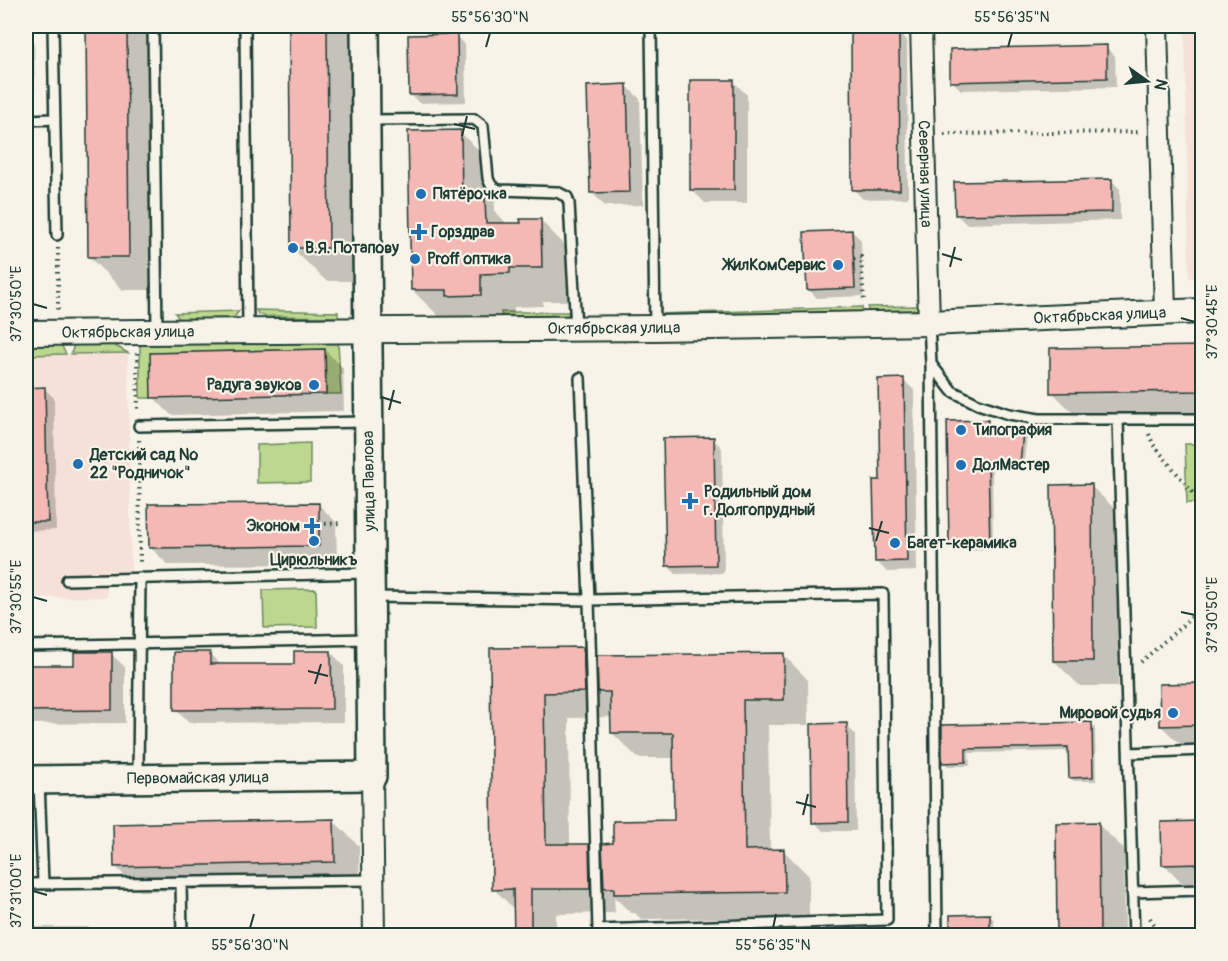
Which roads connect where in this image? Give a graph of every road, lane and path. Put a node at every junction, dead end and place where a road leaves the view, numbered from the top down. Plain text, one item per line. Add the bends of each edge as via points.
1 (52, 26) edge
2 (153, 26) edge
3 (245, 26) edge
4 (365, 26) edge
5 (651, 26) edge
6 (921, 26) edge
7 (1157, 26) edge
8 (55, 119) junction
9 (26, 120) edge
10 (365, 120) junction
11 (1141, 132) dead end
12 (925, 134) junction
13 (57, 235) joint
14 (854, 259) dead end
15 (865, 308) dead end
16 (1203, 311) edge
17 (1165, 312) junction
18 (58, 314) dead end
19 (929, 323) junction
20 (576, 328) junction
21 (655, 328) junction
22 (248, 330) junction
23 (367, 330) junction
24 (157, 331) junction
25 (26, 333) edge
26 (137, 347) dead end
27 (931, 364) junction
28 (580, 378) dead end
29 (1203, 419) edge
30 (1118, 420) junction
31 (1142, 420) junction
32 (368, 422) junction
33 (139, 426) junction
34 (1203, 504) edge
35 (343, 523) dead end
36 (320, 524) dead end
37 (140, 578) junction
38 (67, 580) dead end
39 (370, 585) junction
40 (589, 600) junction
41 (1203, 608) edge
42 (370, 639) junction
43 (139, 644) junction
44 (26, 646) edge
45 (1127, 674) junction
46 (1203, 750) edge
47 (1129, 753) junction
48 (372, 776) junction
49 (138, 779) junction
50 (32, 780) edge
51 (373, 880) junction
52 (181, 882) junction
53 (43, 883) junction
54 (26, 884) edge
55 (1203, 890) edge
56 (1132, 892) junction
57 (182, 936) edge
58 (374, 936) edge
59 (937, 936) edge
60 (1134, 936) edge

1 - 8 lane
2 - 24 lane
3 - 22 lane
4 - 10 main road, улица Павлова
5 - 21 lane
6 - 12 street, Северная улица
7 - 17 street
8 - 9 lane
8 - 13 lane
10 - 20 lane via 474,119 483,126 488,178 494,188 557,192 567,197
10 - 23 main road, улица Павлова
11 - 12 path
12 - 19 street, Северная улица
13 - 18 path
14 - 15 path via 861,257
16 - 17 street, Октябрьская улица
17 - 19 street, Октябрьская улица
19 - 21 street, Октябрьская улица
19 - 27 lane
20 - 21 street, Октябрьская улица
20 - 23 street, Октябрьская улица
22 - 23 street, Октябрьская улица
22 - 24 street, Октябрьская улица
23 - 32 main road, улица Павлова
24 - 25 street, Октябрьская улица
26 - 33 path
27 - 30 lane via 952,391 1009,414 1039,419
27 - 59 lane
28 - 40 lane
29 - 31 lane
30 - 31 lane
30 - 45 lane
31 - 34 path via 1153,444
32 - 33 lane
32 - 39 main road, улица Павлова
33 - 37 path
35 - 36 path
37 - 38 lane
37 - 39 lane
37 - 43 lane
39 - 40 lane
39 - 42 main road, улица Павлова
40 - 40 lane via 598,930 887,920 883,594
41 - 45 path
42 - 43 lane
42 - 48 main road, улица Павлова
43 - 44 lane
43 - 49 lane
45 - 47 lane
46 - 47 lane
47 - 56 lane
48 - 49 main road, Первомайская улица
48 - 51 street, улица Павлова
49 - 50 main road, Первомайская улица
50 - 53 lane
51 - 52 lane
51 - 58 street, улица Павлова
52 - 53 lane
52 - 57 lane
53 - 54 lane
55 - 56 lane
56 - 60 lane

